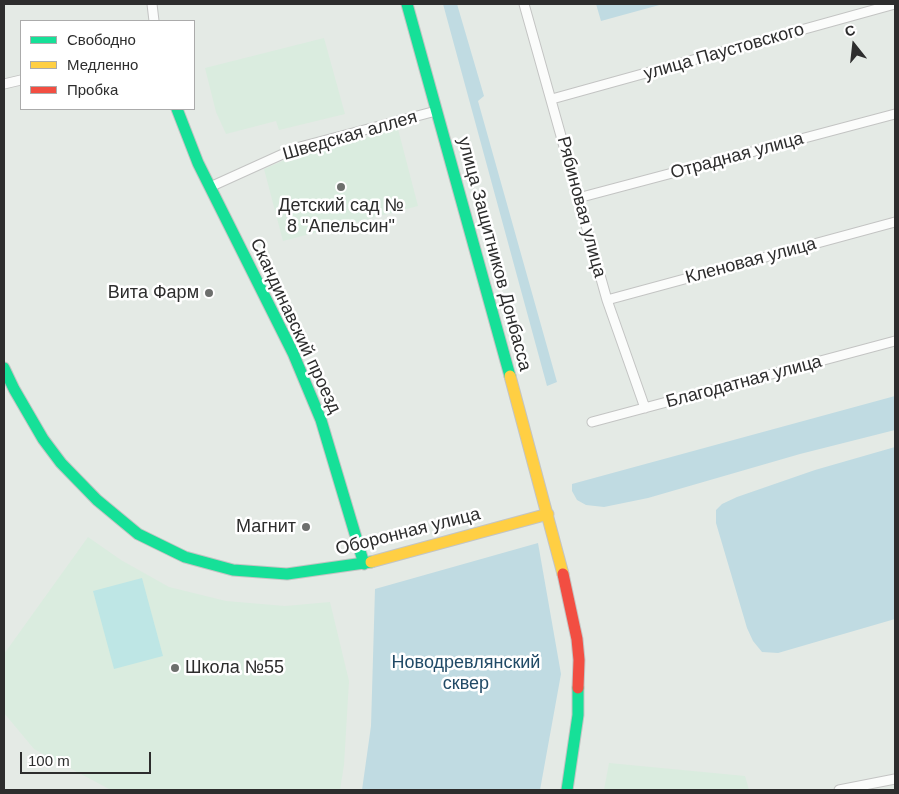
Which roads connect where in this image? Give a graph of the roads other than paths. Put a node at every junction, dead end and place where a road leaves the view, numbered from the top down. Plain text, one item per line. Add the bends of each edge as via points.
1 (152, 4) edge
2 (407, 4) edge
3 (524, 4) edge
4 (895, 4) edge
5 (154, 20) edge
6 (20, 80) edge
7 (4, 84) edge
8 (552, 100) junction
9 (177, 110) edge
10 (436, 110) junction
11 (895, 114) edge
12 (210, 187) junction
13 (578, 198) junction
14 (895, 222) edge
15 (607, 300) junction
16 (895, 341) edge
17 (4, 368) edge
18 (645, 408) junction
19 (592, 422) dead end
20 (548, 514) junction
21 (364, 564) junction
22 (894, 780) edge
23 (567, 790) edge
24 (839, 790) edge
25 (894, 790) edge

1 - 5 street
2 - 10 street, улица Защитников Донбасса
3 - 8 street, Рябиновая улица
4 - 8 street, улица Паустовского
6 - 7 street
8 - 13 street, Рябиновая улица
9 - 12 street, Скандинавский проезд
10 - 12 street, Шведская аллея via 296,148
10 - 20 street, улица Защитников Донбасса
11 - 13 street, Отрадная улица
12 - 21 street, Скандинавский проезд via 293,353 321,420
13 - 15 street, Рябиновая улица
14 - 15 street, Кленовая улица
15 - 18 street, Рябиновая улица
16 - 18 street, Благодатная улица
17 - 21 street, Оборонная улица via 28,414 61,463 97,500 138,534 185,557 234,570 287,574
18 - 19 street, Благодатная улица
20 - 21 street, Оборонная улица
20 - 23 street, улица Защитников Донбасса via 566,585 579,660 578,715
22 - 24 street
22 - 25 street

